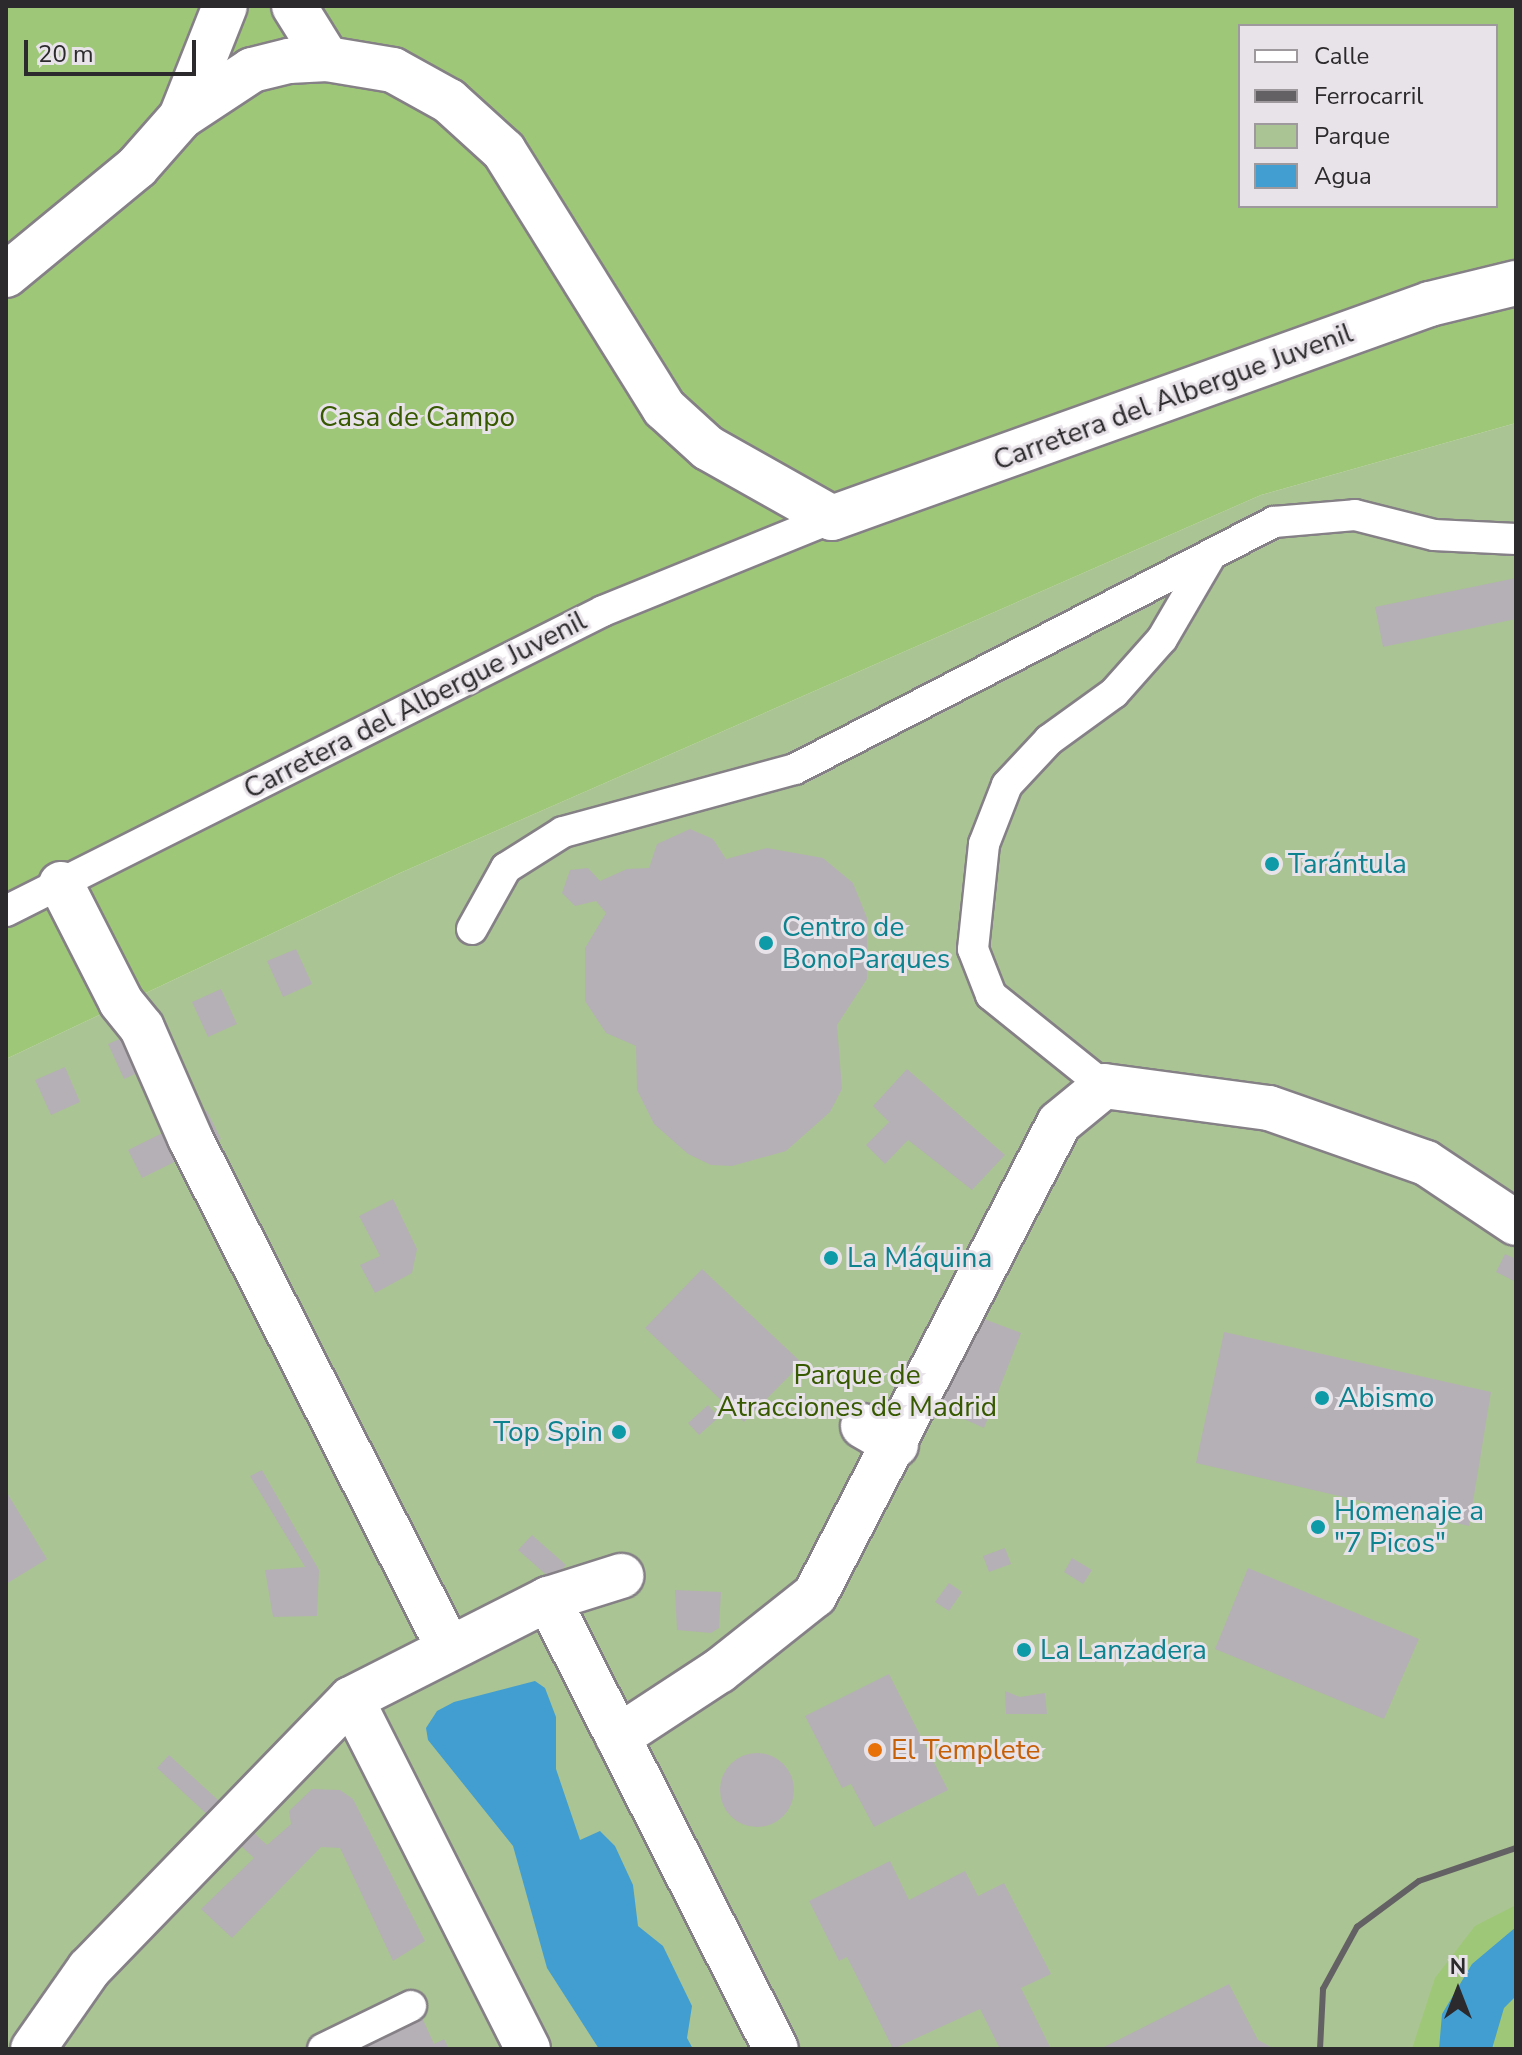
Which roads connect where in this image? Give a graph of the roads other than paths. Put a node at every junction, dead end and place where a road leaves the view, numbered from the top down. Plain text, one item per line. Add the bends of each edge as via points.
1 (225, 6) edge
2 (294, 6) edge
3 (327, 59) junction
4 (181, 117) junction
5 (6, 275) edge
6 (1516, 283) edge
7 (832, 518) junction
8 (1516, 539) edge
9 (1211, 555) junction
10 (61, 884) junction
11 (6, 911) edge
12 (472, 929) dead end
13 (1104, 1086) junction
14 (1516, 1223) edge
15 (621, 1576) dead end
16 (548, 1599) junction
17 (449, 1649) junction
18 (351, 1699) junction
19 (618, 1737) junction
20 (411, 2006) dead end
21 (33, 2049) edge
22 (323, 2049) edge
23 (528, 2049) edge
24 (776, 2049) edge

1 - 4 street
2 - 3 street
3 - 4 street via 252,70
3 - 7 street via 393,70 449,101 504,151 664,408 708,448
4 - 5 street via 137,167
6 - 7 street, Carretera del Albergue Juvenil via 1430,304
7 - 10 lane, Carretera del Albergue Juvenil via 603,611
8 - 9 lane via 1434,535 1355,515 1274,522
9 - 12 lane via 795,769 563,832 506,868
9 - 13 lane via 1143,660 1007,785 984,844 973,949 991,995
10 - 11 lane, Carretera del Albergue Juvenil
10 - 17 street via 121,1002 142,1028 190,1138
13 - 14 street via 1269,1108 1426,1163
13 - 19 street via 1059,1123 880,1435 815,1595 719,1671
15 - 16 street
16 - 17 street
16 - 19 street
17 - 18 street
18 - 21 street via 89,1969
18 - 23 street
19 - 24 street
20 - 22 lane

